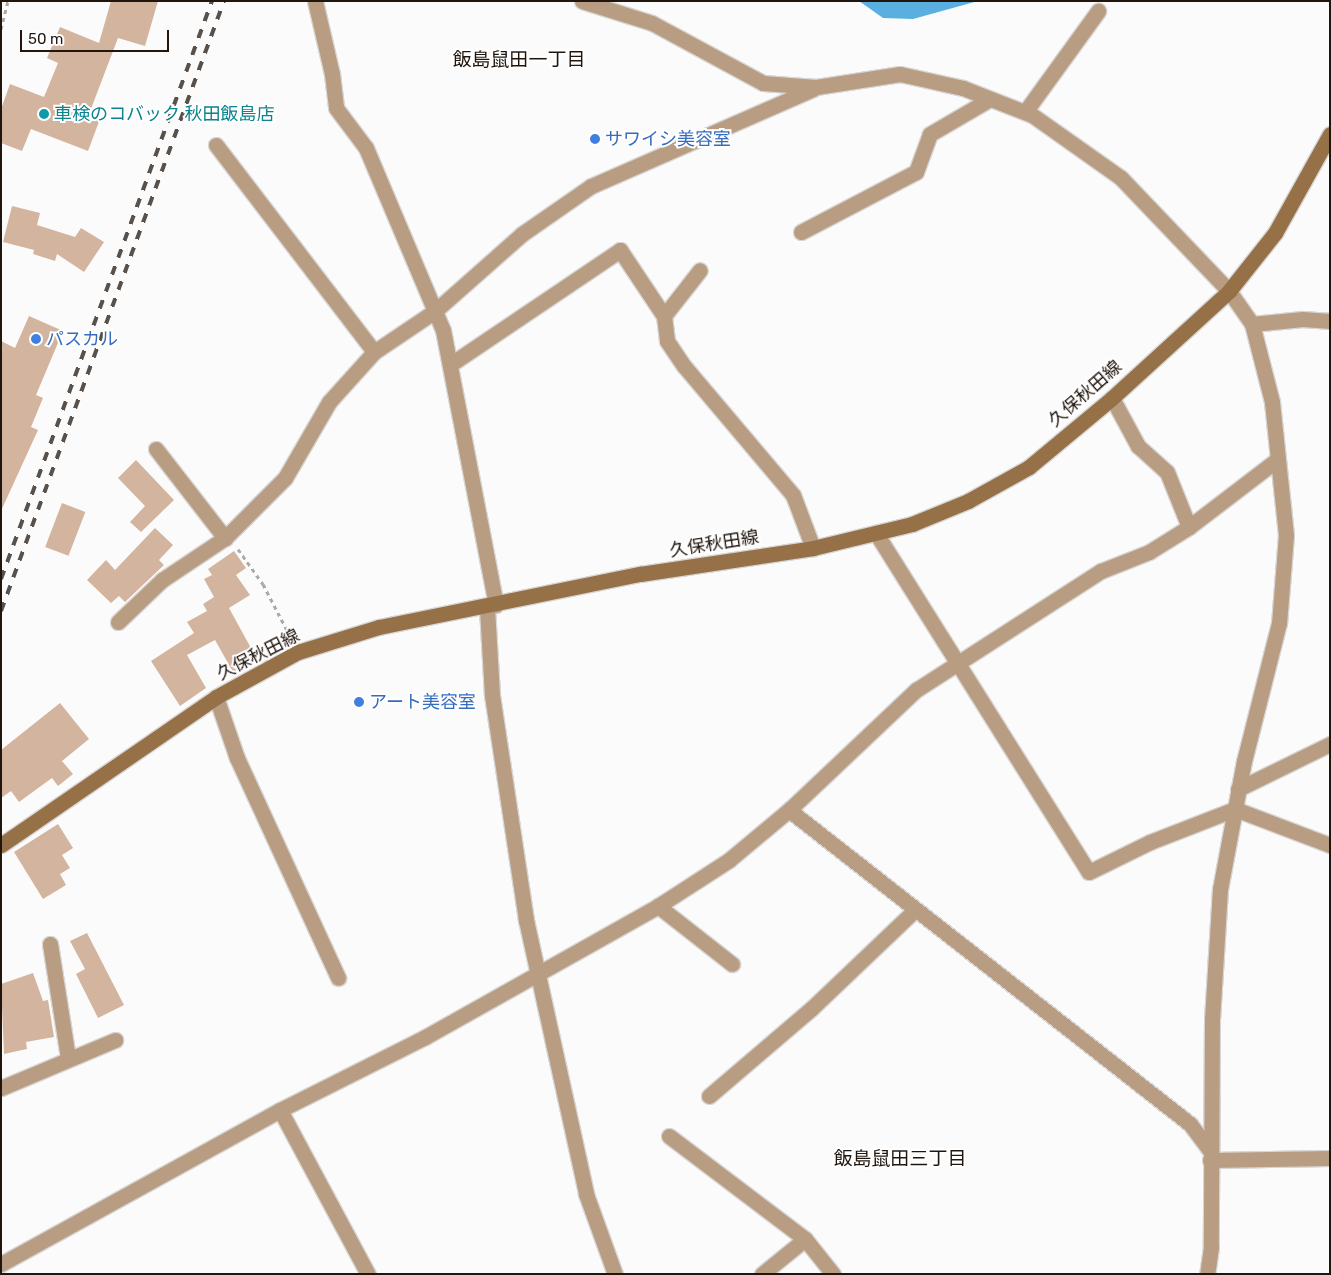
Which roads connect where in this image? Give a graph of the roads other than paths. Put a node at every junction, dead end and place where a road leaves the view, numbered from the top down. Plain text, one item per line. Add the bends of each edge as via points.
1 (315, 1) edge
2 (582, 1) edge
3 (1098, 11) dead end
4 (816, 87) junction
5 (990, 99) junction
6 (1025, 112) junction
7 (1330, 134) edge
8 (216, 145) dead end
9 (801, 232) dead end
10 (700, 270) dead end
11 (1229, 291) junction
12 (435, 311) junction
13 (664, 316) junction
14 (1330, 321) edge
15 (1252, 324) junction
16 (374, 352) junction
17 (451, 364) junction
18 (1112, 398) junction
19 (156, 449) dead end
20 (1278, 459) junction
21 (1189, 527) junction
22 (876, 532) junction
23 (225, 538) junction
24 (813, 548) junction
25 (492, 606) junction
26 (118, 622) dead end
27 (957, 664) junction
28 (216, 697) junction
29 (1330, 744) edge
30 (1238, 788) junction
31 (1235, 809) junction
32 (789, 810) junction
33 (1, 845) edge
34 (1330, 845) edge
35 (658, 906) junction
36 (915, 910) junction
37 (50, 944) dead end
38 (732, 964) dead end
39 (537, 975) junction
40 (338, 978) dead end
41 (115, 1040) dead end
42 (68, 1058) junction
43 (1, 1088) edge
44 (709, 1096) dead end
45 (280, 1110) junction
46 (669, 1136) dead end
47 (1210, 1155) junction
48 (1330, 1158) edge
49 (805, 1239) junction
50 (1, 1264) edge
51 (368, 1274) edge
52 (615, 1274) edge
53 (762, 1274) edge
54 (833, 1274) edge
55 (1207, 1274) edge

1 - 12 street via 332,74 336,108 366,148
2 - 4 street via 652,23 763,83
3 - 6 street
4 - 5 street via 900,74 963,88
4 - 12 street via 592,186 522,234
5 - 6 street
5 - 9 street via 930,134 916,172
6 - 11 street via 1121,178
7 - 11 main road, 久保秋田線 via 1275,233
8 - 16 street
10 - 13 street
11 - 15 street
11 - 18 main road, 久保秋田線
12 - 16 street
12 - 17 street
13 - 17 street via 620,250
13 - 24 street via 667,341 793,495
14 - 15 street via 1303,319
15 - 20 street via 1272,402
16 - 23 street via 329,402 286,478
17 - 25 street
18 - 21 street via 1138,446 1167,472
18 - 22 main road, 久保秋田線 via 1029,467 968,501 912,524
19 - 23 street
20 - 21 street
20 - 30 street via 1286,535 1279,623
21 - 27 street via 1149,552 1100,571
22 - 24 main road, 久保秋田線
22 - 27 street
23 - 26 street via 162,580
24 - 25 main road, 久保秋田線 via 640,574
25 - 28 main road, 久保秋田線 via 379,627 298,652
25 - 39 street via 492,696
27 - 31 street via 1089,872 1150,842
27 - 32 street via 916,690
28 - 33 main road, 久保秋田線
28 - 40 street via 237,758
29 - 30 street
30 - 31 street
31 - 34 street
31 - 47 street via 1220,889 1212,1027
32 - 35 street via 729,860
32 - 36 street
35 - 38 street
35 - 39 street
36 - 44 street via 812,1008
36 - 47 street via 1190,1124
37 - 42 street
39 - 45 street via 425,1037
39 - 52 street via 586,1194
41 - 42 street
42 - 43 street
45 - 50 street
45 - 51 street
46 - 49 street
47 - 48 street
47 - 55 street via 1211,1247
49 - 53 street
49 - 54 street

